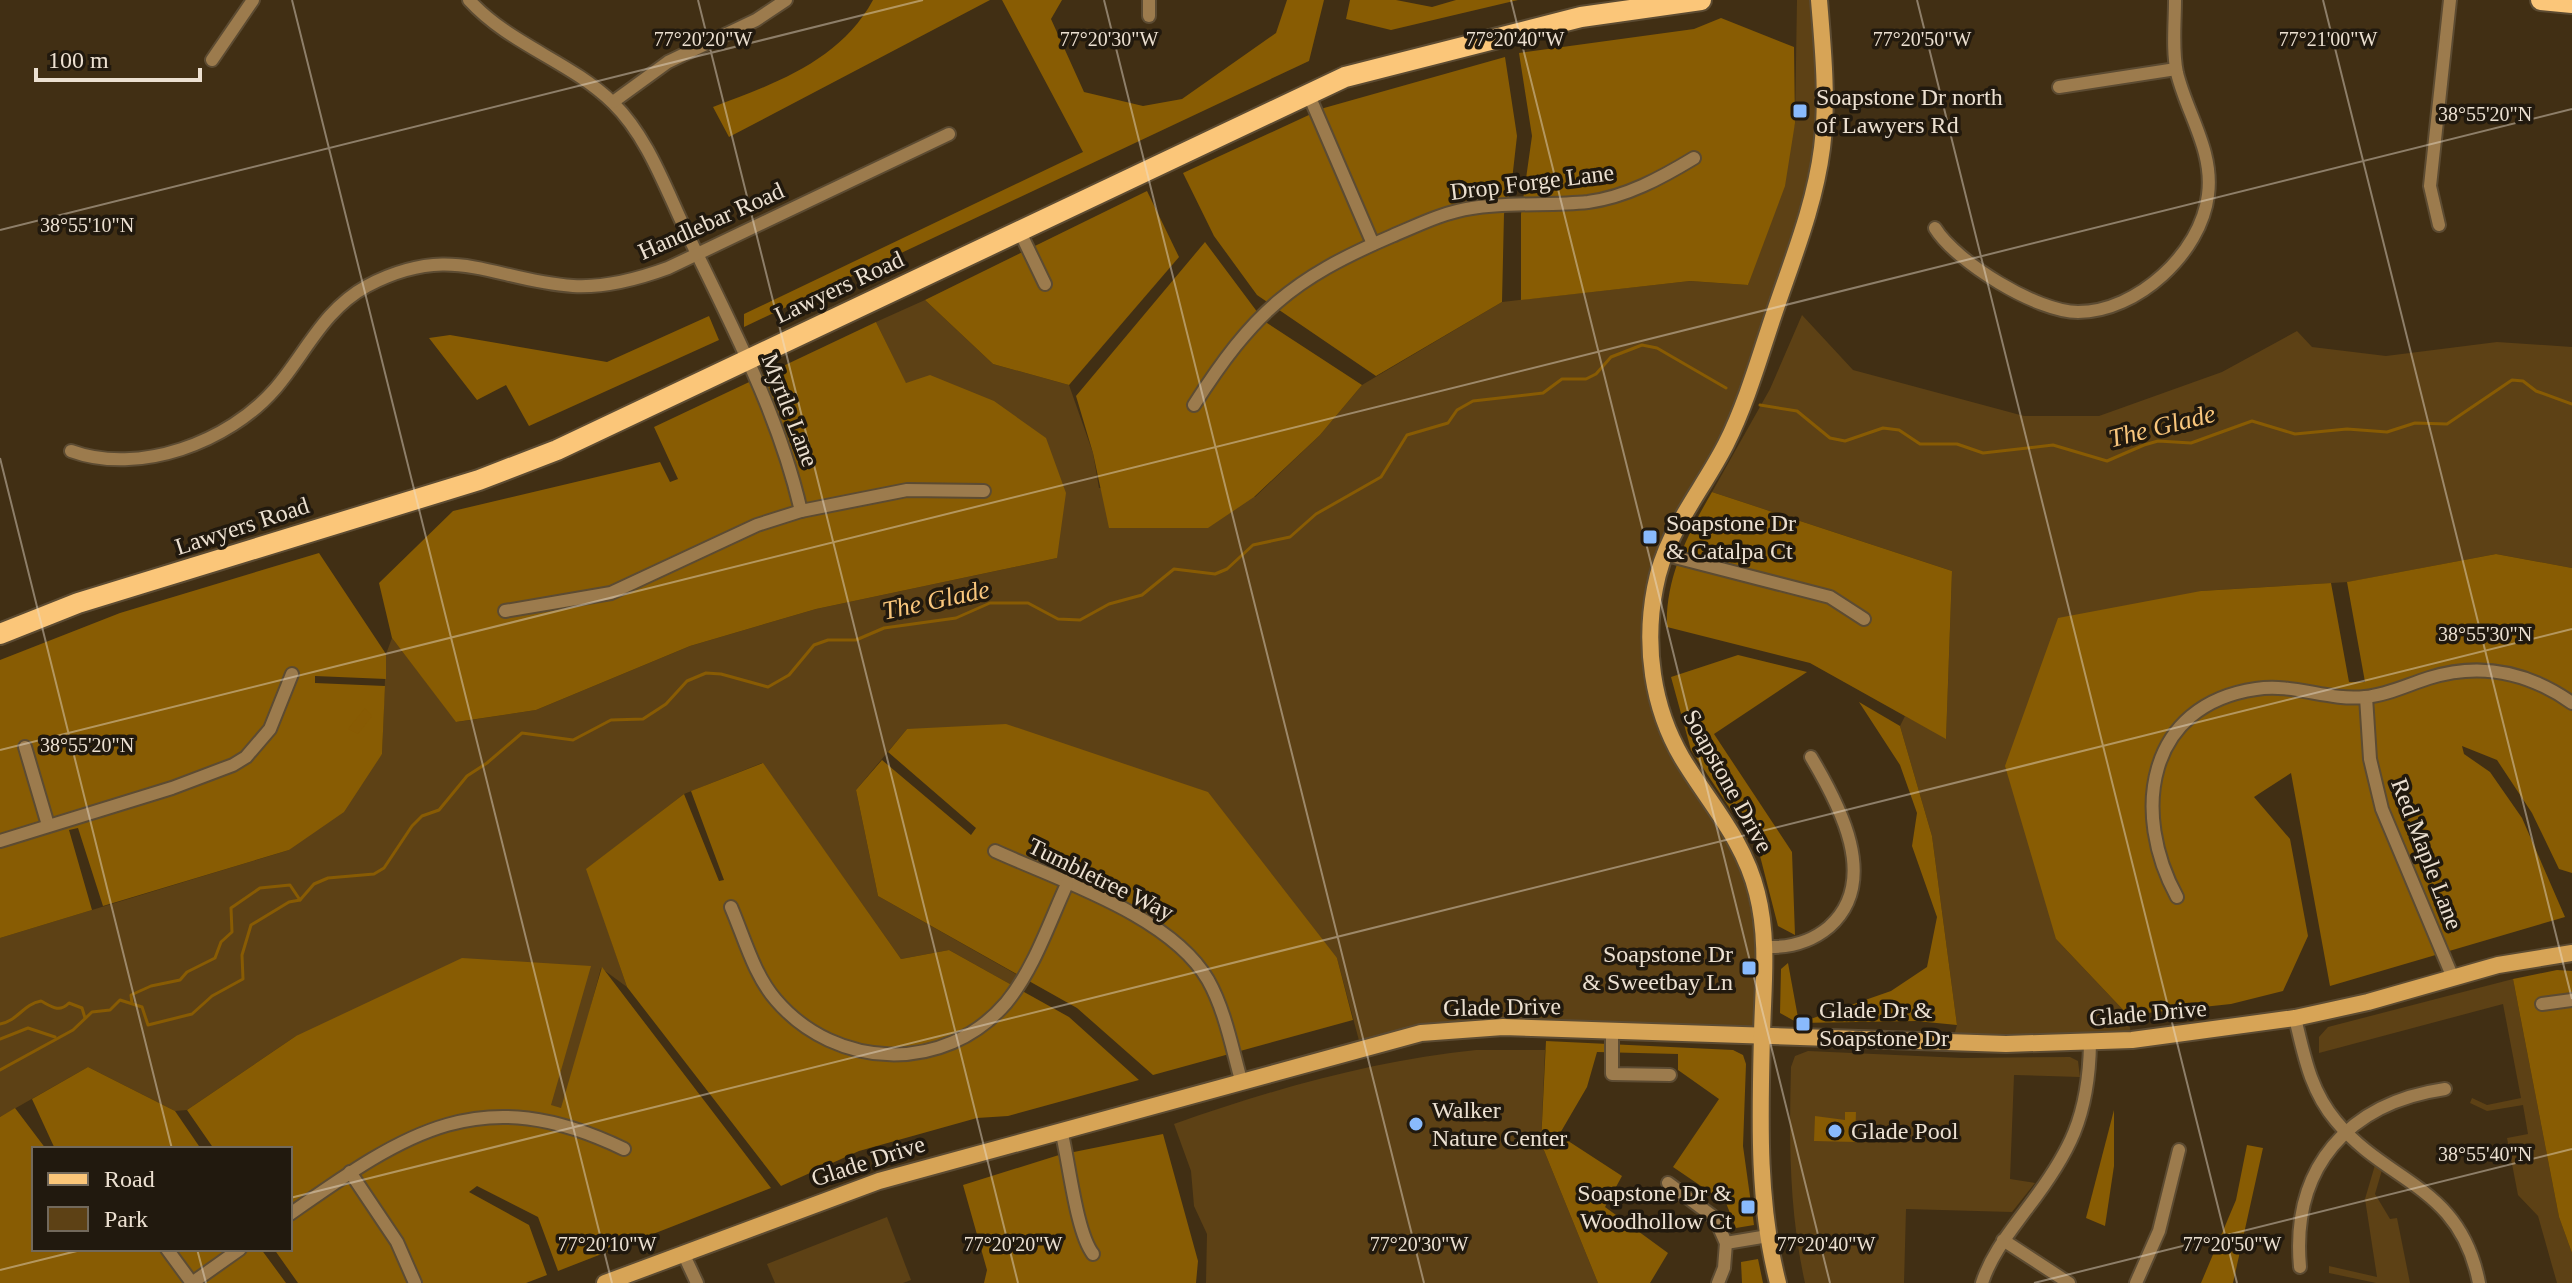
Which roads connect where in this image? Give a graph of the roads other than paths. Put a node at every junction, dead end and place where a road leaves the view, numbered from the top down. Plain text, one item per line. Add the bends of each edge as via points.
1 (253, 0) edge
2 (469, 0) edge
3 (786, 0) edge
4 (1149, 0) edge
5 (1701, 0) edge
6 (1819, 0) edge
7 (2175, 0) edge
8 (2450, 0) edge
9 (2541, 0) edge
10 (2572, 3) edge
11 (1149, 16) dead end
12 (212, 60) dead end
13 (2176, 69) junction
14 (2059, 87) dead end
15 (1308, 93) junction
16 (613, 102) junction
17 (949, 134) dead end
18 (1694, 158) dead end
19 (2439, 225) dead end
20 (1935, 228) dead end
21 (1019, 230) junction
22 (1373, 244) junction
23 (697, 254) junction
24 (1045, 284) dead end
25 (748, 359) junction
26 (1194, 405) dead end
27 (71, 451) dead end
28 (984, 491) dead end
29 (801, 511) junction
30 (1663, 554) junction
31 (505, 611) dead end
32 (1864, 619) dead end
33 (0, 634) edge
34 (292, 674) dead end
35 (2366, 697) junction
36 (2572, 703) edge
37 (25, 747) dead end
38 (1811, 757) dead end
39 (48, 825) junction
40 (0, 841) edge
41 (995, 851) dead end
42 (1067, 884) junction
43 (2177, 897) dead end
44 (731, 907) dead end
45 (1765, 947) junction
46 (2572, 953) edge
47 (2453, 978) junction
48 (2572, 1000) edge
49 (2542, 1004) dead end
50 (2295, 1018) junction
51 (1612, 1032) junction
52 (1762, 1036) junction
53 (2090, 1043) junction
54 (1670, 1075) dead end
55 (1241, 1080) junction
56 (2445, 1089) dead end
57 (1061, 1130) junction
58 (2345, 1131) junction
59 (624, 1149) dead end
60 (2179, 1150) dead end
61 (350, 1172) junction
62 (1668, 1183) dead end
63 (292, 1213) edge
64 (1768, 1236) junction
65 (2003, 1240) junction
66 (1726, 1243) junction
67 (168, 1251) edge
68 (237, 1251) edge
69 (683, 1253) junction
70 (1093, 1254) dead end
71 (2300, 1267) dead end
72 (192, 1283) edge
73 (415, 1283) edge
74 (605, 1283) edge
75 (697, 1283) edge
76 (1718, 1283) edge
77 (1778, 1283) edge
78 (1982, 1283) edge
79 (2069, 1283) edge
80 (2136, 1283) edge
81 (2479, 1283) edge

1 - 12 street
2 - 16 street, Myrtle Lane via 514,38
3 - 16 street via 668,62
4 - 11 street
5 - 15 main road, Lawyers Road via 1567,20 1380,66
6 - 30 street, Soapstone Drive via 1824,117 1808,213 1741,410
7 - 13 street
8 - 19 street via 2430,186
9 - 10 main road
13 - 14 street
13 - 20 street via 2206,156 2209,192 2191,245 2147,286 2093,310 2047,307 1960,258
15 - 21 main road, Lawyers Road
15 - 22 street
16 - 23 street, Myrtle Lane via 650,156
17 - 23 street, Handlebar Road
18 - 22 street, Drop Forge Lane via 1609,198 1461,210
21 - 24 street
21 - 25 main road, Lawyers Road
22 - 26 street, Drop Forge Lane via 1320,269 1274,301 1235,343
23 - 25 street, Myrtle Lane
23 - 27 street, Handlebar Road via 647,276 600,285 560,284 468,264 402,272 365,287 333,311 274,390 219,433 147,455 100,459
25 - 29 street, Myrtle Lane via 777,426
25 - 33 main road, Lawyers Road via 514,468 78,603
28 - 29 street via 907,490
29 - 31 street via 757,525 611,593
30 - 32 street via 1830,597
30 - 45 street, Soapstone Drive via 1650,619 1658,699 1682,757 1747,863
34 - 39 street via 270,729 246,757 214,774
35 - 36 street via 2442,674 2481,669 2537,682
35 - 43 street via 2256,689 2208,707 2178,731 2158,767 2150,816 2159,858
35 - 47 street, Red Maple Lane via 2370,759 2382,809
37 - 39 street
38 - 45 street via 1844,824 1853,858 1852,886 1842,911 1822,933 1795,945
39 - 40 street
41 - 42 street, Tumbletree Way
42 - 44 street via 1019,984 989,1020 959,1041 900,1055 841,1046 791,1015 766,987
42 - 55 street, Tumbletree Way via 1152,924 1185,949 1218,1001
45 - 52 street, Soapstone Drive
46 - 47 street, Glade Drive via 2523,959
47 - 50 street, Glade Drive
48 - 49 street
50 - 53 street, Glade Drive via 2190,1035
50 - 58 street via 2313,1085
51 - 52 street, Glade Drive
51 - 54 street via 1612,1074
51 - 55 street, Glade Drive via 1442,1030
52 - 53 street, Glade Drive
52 - 64 street, Soapstone Drive
53 - 65 street via 2086,1098 2073,1140
55 - 57 street, Glade Drive
56 - 58 street via 2384,1106
57 - 69 street, Glade Drive via 846,1191
57 - 70 street via 1079,1227
58 - 71 street via 2319,1165 2304,1202
58 - 81 street via 2419,1185 2450,1216 2470,1252
59 - 61 street via 560,1123 473,1118 431,1128
60 - 80 street via 2159,1231
61 - 63 street
61 - 73 street via 397,1242
62 - 66 street via 1715,1218
64 - 66 street
64 - 77 street, Soapstone Drive
65 - 78 street
65 - 79 street
66 - 76 street
67 - 72 street
68 - 72 street
69 - 74 street, Glade Drive
69 - 75 street

